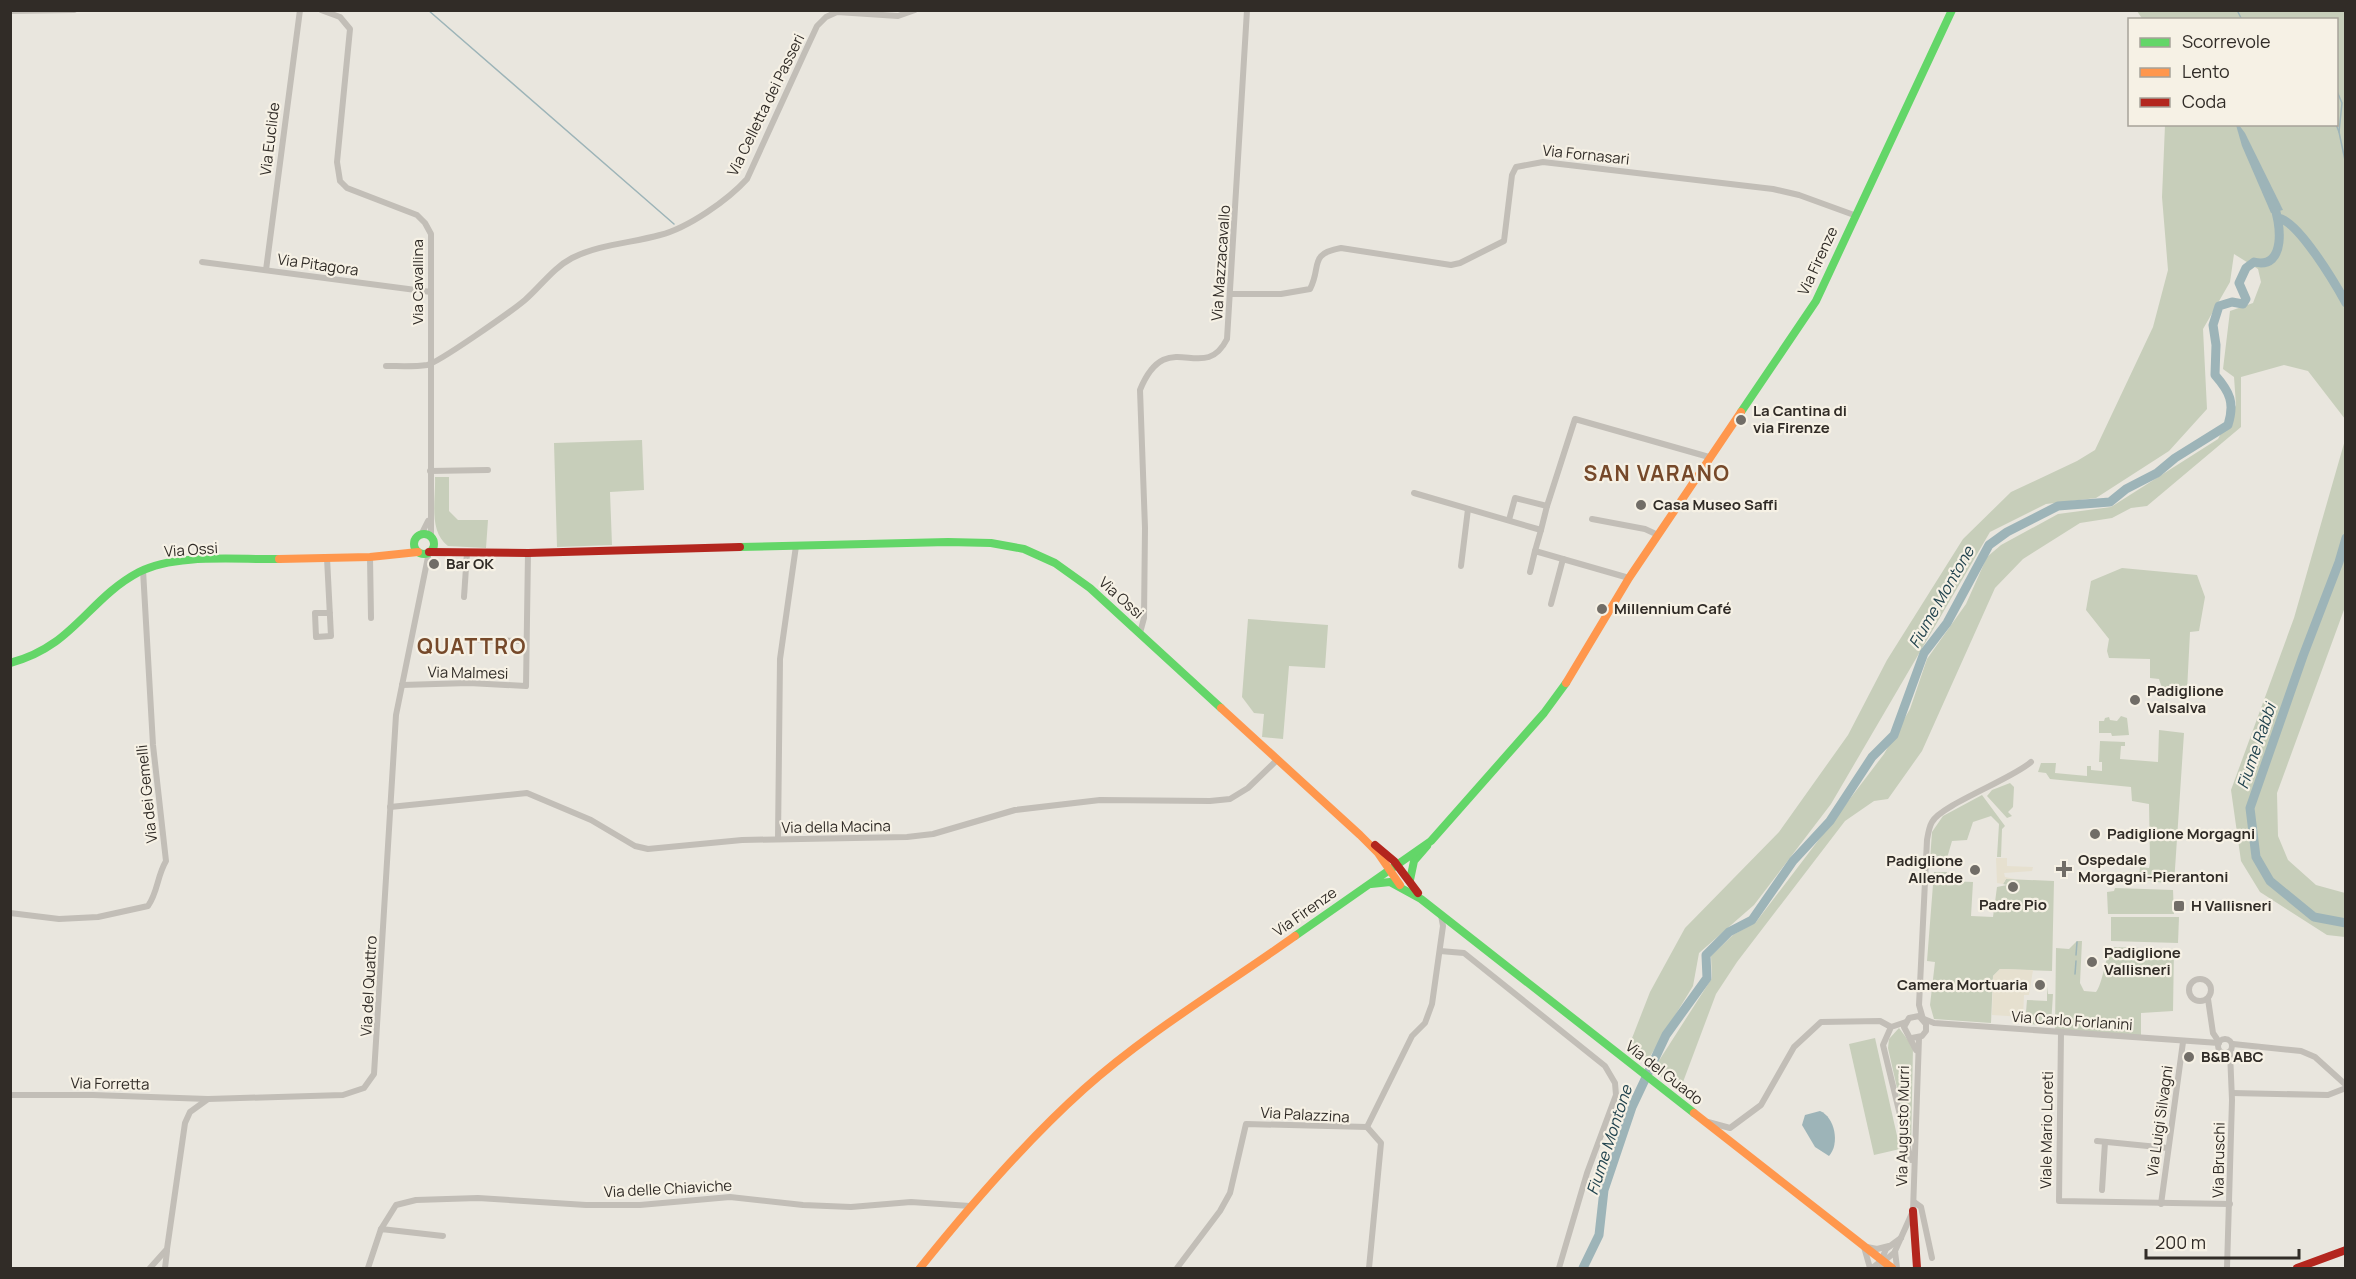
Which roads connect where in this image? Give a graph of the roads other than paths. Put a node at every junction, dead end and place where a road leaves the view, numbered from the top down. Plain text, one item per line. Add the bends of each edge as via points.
1 (74, 10) edge
2 (300, 10) edge
3 (321, 10) edge
4 (915, 10) edge
5 (1247, 10) edge
6 (1952, 10) edge
7 (10, 11) edge
8 (1854, 215) junction
9 (202, 262) dead end
10 (266, 270) junction
11 (430, 292) junction
12 (1232, 294) junction
13 (429, 365) junction
14 (386, 366) dead end
15 (1709, 457) junction
16 (488, 470) dead end
17 (430, 471) junction
18 (1414, 493) dead end
19 (1547, 506) junction
20 (1468, 509) junction
21 (1592, 519) dead end
22 (1509, 520) junction
23 (429, 521) junction
24 (1541, 530) junction
25 (1658, 534) junction
26 (418, 538) junction
27 (432, 540) junction
28 (796, 546) junction
29 (1535, 551) junction
30 (447, 552) junction
31 (423, 553) junction
32 (466, 553) junction
33 (528, 553) junction
34 (398, 555) junction
35 (370, 557) junction
36 (327, 558) junction
37 (1563, 559) junction
38 (1461, 566) dead end
39 (143, 570) junction
40 (1530, 572) dead end
41 (1629, 578) junction
42 (464, 597) dead end
43 (1551, 604) dead end
44 (330, 613) junction
45 (371, 618) dead end
46 (1140, 633) junction
47 (477, 640) dead end
48 (526, 641) junction
49 (10, 663) edge
50 (402, 685) junction
51 (1277, 760) junction
52 (2031, 762) dead end
53 (390, 807) junction
54 (778, 839) junction
55 (1431, 841) junction
56 (1384, 856) junction
57 (1394, 868) junction
58 (1410, 880) junction
59 (1368, 885) junction
60 (1400, 885) junction
61 (1421, 899) junction
62 (10, 913) edge
63 (1441, 915) junction
64 (1440, 951) junction
65 (2205, 1000) dead end
66 (1924, 1018) junction
67 (1905, 1024) junction
68 (1894, 1026) junction
69 (2061, 1032) junction
70 (1915, 1038) junction
71 (2183, 1042) junction
72 (2233, 1044) junction
73 (2222, 1046) junction
74 (2339, 1080) junction
75 (2346, 1087) edge
76 (2336, 1092) junction
77 (2232, 1093) junction
78 (10, 1095) edge
79 (208, 1099) junction
80 (1704, 1122) junction
81 (1367, 1128) junction
82 (2097, 1141) dead end
83 (2105, 1142) junction
84 (2168, 1148) junction
85 (1913, 1170) junction
86 (2102, 1190) dead end
87 (2162, 1204) junction
88 (2230, 1204) junction
89 (970, 1206) junction
90 (1913, 1207) junction
91 (381, 1229) junction
92 (443, 1236) dead end
93 (1864, 1247) junction
94 (167, 1249) junction
95 (1893, 1249) junction
96 (2346, 1250) edge
97 (1932, 1258) dead end
98 (1882, 1264) edge
99 (150, 1269) edge
100 (165, 1269) edge
101 (368, 1269) edge
102 (920, 1269) edge
103 (1177, 1269) edge
104 (1369, 1269) edge
105 (1559, 1269) edge
106 (1871, 1269) edge
107 (1892, 1269) edge
108 (1897, 1269) edge
109 (1917, 1269) edge
110 (2229, 1269) edge
111 (2297, 1269) edge

1 - 7 street
2 - 10 street, Via Euclide
3 - 11 street, Via Cavallina via 340,17 350,29 336,171 347,188 417,215 425,223 431,234
4 - 13 street, Via Celletta dei Passeri via 898,16 837,12 826,17 817,26 747,179 736,192 662,235 572,258 511,310
5 - 12 street, Via Mazzacavallo
6 - 8 street, Via Firenze
8 - 12 street, Via Fornasari via 1773,189 1529,163 1516,167 1512,175 1506,236 1498,246 1451,265 1341,248 1318,258 1310,289 1281,294
8 - 15 street, Via Firenze via 1816,301
9 - 10 street, Via Pitagora
10 - 11 street, Via Pitagora
11 - 13 street, Via Cavallina
12 - 46 street, Via Mazzacavallo via 1227,339 1220,354 1210,359 1160,360 1147,373 1140,390 1145,528 1144,618
13 - 14 street
13 - 17 street, Via Cavallina
15 - 19 street via 1575,419
15 - 25 street, Via Firenze
16 - 17 street
17 - 23 street, Via Cavallina
18 - 20 street
19 - 22 street via 1515,498
19 - 24 street
20 - 22 street
20 - 38 street
21 - 25 street
22 - 24 street
23 - 26 street, Via Cavallina
23 - 27 street, Via Cavallina
24 - 29 street
25 - 41 street, Via Firenze
26 - 27 street
26 - 31 street
26 - 34 street
27 - 30 street
27 - 31 street
28 - 33 street, Via Ossi
28 - 46 street, Via Ossi via 992,542 1026,548 1066,569
28 - 54 street via 780,659
29 - 37 street
29 - 40 street
30 - 31 street, Via Ossi
30 - 32 street, Via Ossi
31 - 34 street, Via Ossi
31 - 50 street, Via del Quattro via 426,565
32 - 33 street, Via Ossi
32 - 42 street
33 - 48 street, Via Malmesi
34 - 35 street, Via Ossi
35 - 36 street, Via Ossi
35 - 45 street
36 - 39 street, Via Ossi via 172,562
36 - 44 street
37 - 41 street
37 - 43 street
39 - 49 street, Via Ossi via 58,644
39 - 62 street, Via dei Gemelli via 153,745 166,861 157,875 155,897 148,906 98,917 59,919
41 - 55 street, Via Firenze via 1559,694
44 - 44 street via 331,636 316,637 315,613
46 - 51 street, Via Ossi
47 - 48 street
48 - 50 street, Via Malmesi via 526,686
50 - 53 street, Via del Quattro via 396,715
51 - 54 street, Via della Macina via 1248,788 1230,799 1100,800 1015,810 933,834
51 - 56 street, Via Ossi
52 - 66 street via 1932,820 1927,840
53 - 54 street, Via della Macina via 527,792 648,849
53 - 79 street, Via del Quattro via 377,1066 370,1082 342,1095
55 - 56 street via 1408,854
55 - 57 street, Via Firenze
55 - 58 street via 1414,861
56 - 57 street, Via Ossi
56 - 59 street
57 - 58 street, Via del Guado
57 - 59 street, Via Firenze
57 - 60 street, Via del Guado
58 - 61 street, Via del Guado
59 - 60 street via 1382,881
59 - 89 street, Via Firenze via 1084,1089
60 - 61 street, Via del Guado
61 - 63 street, Via del Guado
63 - 64 street, Via Palazzina
63 - 80 street, Via del Guado
64 - 81 street, Via Palazzina via 1425,1023 1412,1036
64 - 105 street, Via del Guado via 1464,953 1605,1066 1615,1083 1616,1095 1587,1173
65 - 73 street
66 - 67 street
66 - 69 street, Via Carlo Forlanini
66 - 70 street via 1924,1034
67 - 68 street
67 - 70 street, Via Augusto Murri
68 - 80 street via 1880,1021 1821,1022 1794,1047 1761,1105 1730,1128
68 - 85 street via 1883,1045
69 - 71 street, Via Carlo Forlanini
69 - 87 street, Viale Mario Loreti via 2058,1200
70 - 85 street, Via Augusto Murri
71 - 73 street, Via Carlo Forlanini
71 - 84 street, Via Luigi Silvagni
72 - 73 street
72 - 73 street via 2229,1040
72 - 74 street via 2301,1050 2315,1057
73 - 77 street, Via Bruschi
74 - 75 street
74 - 76 street
75 - 76 street
76 - 77 street
77 - 88 street, Via Bruschi
78 - 79 street, Via Forretta
79 - 94 street via 190,1112 185,1123
80 - 93 street, Via del Guado
81 - 103 street, Via Palazzina via 1246,1124 1230,1193
81 - 104 street via 1381,1143
82 - 83 street
83 - 84 street
83 - 86 street
84 - 87 street, Via Luigi Silvagni
85 - 90 street, Via Augusto Murri
87 - 88 street, Viale Mario Loreti
88 - 110 street, Via Bruschi
89 - 91 street, Via delle Chiaviche via 911,1202 842,1207 730,1197 640,1205 478,1198 416,1200 396,1206
89 - 102 street, Via Firenze
90 - 95 street, Via Augusto Murri
90 - 97 street, Via Augusto Murri via 1921,1206
90 - 109 street
91 - 92 street
91 - 101 street, Via delle Chiaviche
93 - 95 street
93 - 98 street, Via del Guado
93 - 106 street
94 - 99 street
94 - 100 street
95 - 98 street, Via Augusto Murri via 1883,1254
95 - 108 street
96 - 111 street
98 - 106 street, Via Augusto Murri
98 - 107 street, Via del Guado

